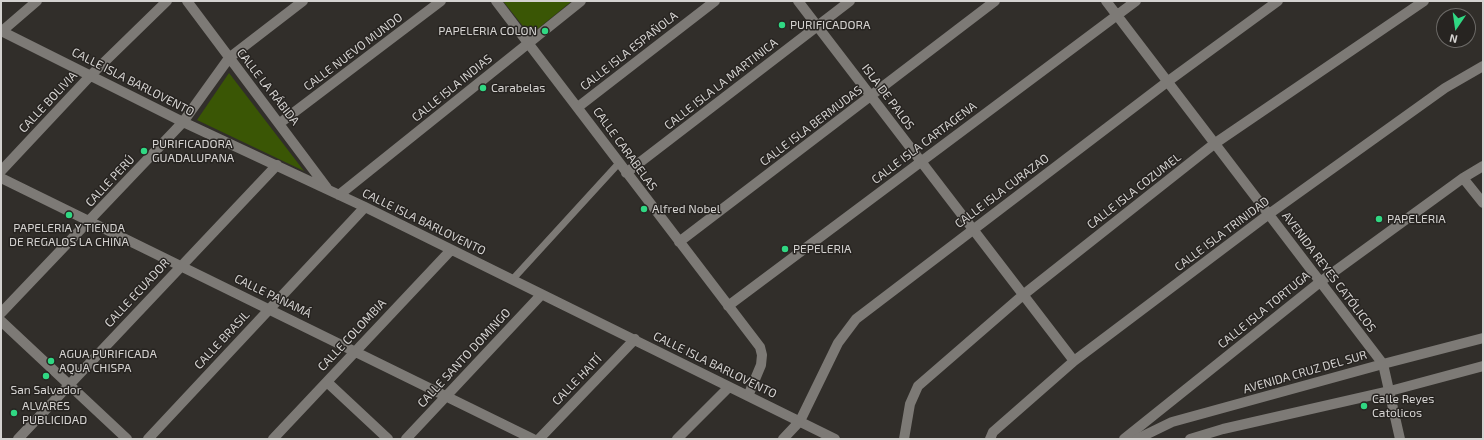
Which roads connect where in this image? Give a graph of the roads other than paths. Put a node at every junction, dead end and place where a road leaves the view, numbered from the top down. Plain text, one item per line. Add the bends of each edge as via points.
1 (37, 1) edge
2 (167, 1) edge
3 (187, 1) edge
4 (303, 1) edge
5 (441, 1) edge
6 (496, 1) edge
7 (581, 1) edge
8 (715, 1) edge
9 (798, 1) edge
10 (850, 1) edge
11 (995, 1) edge
12 (1106, 1) edge
13 (1136, 1) edge
14 (1278, 1) edge
15 (1424, 1) edge
16 (1117, 16) junction
17 (818, 26) junction
18 (1, 31) edge
19 (528, 43) junction
20 (229, 58) junction
21 (1483, 66) edge
22 (91, 75) junction
23 (1167, 82) junction
24 (871, 97) junction
25 (578, 107) junction
26 (183, 122) junction
27 (280, 123) junction
28 (1214, 144) junction
29 (921, 162) junction
30 (619, 163) junction
31 (277, 165) junction
32 (1483, 166) edge
33 (1, 171) edge
34 (626, 173) junction
35 (1, 178) edge
36 (1463, 178) junction
37 (328, 189) junction
38 (339, 195) junction
39 (1483, 204) edge
40 (366, 207) junction
41 (1269, 214) junction
42 (90, 221) junction
43 (973, 230) junction
44 (679, 242) junction
45 (451, 250) junction
46 (180, 266) junction
47 (512, 280) junction
48 (1320, 282) junction
49 (541, 295) junction
50 (1023, 295) junction
51 (728, 306) junction
52 (269, 309) junction
53 (1, 313) edge
54 (1, 321) edge
55 (1483, 338) edge
56 (635, 339) junction
57 (356, 351) junction
58 (1074, 362) junction
59 (1383, 364) junction
60 (1483, 366) edge
61 (326, 382) junction
62 (68, 385) junction
63 (729, 387) junction
64 (1390, 391) junction
65 (446, 396) junction
66 (748, 396) junction
67 (800, 422) junction
68 (18, 439) edge
69 (127, 439) edge
70 (148, 439) edge
71 (273, 439) edge
72 (388, 439) edge
73 (406, 439) edge
74 (534, 439) edge
75 (539, 439) edge
76 (677, 439) edge
77 (783, 439) edge
78 (835, 439) edge
79 (904, 439) edge
80 (990, 439) edge
81 (1124, 439) edge
82 (1137, 439) edge
83 (1190, 439) edge
84 (1400, 439) edge

1 - 18 street
2 - 22 street, CALLE BOLIVIA
3 - 20 street, CALLE LA RÁBIDA
4 - 20 street, CALLE PERÚ
5 - 27 street, CALLE NUEVO MUNDO
6 - 19 street, CALLE CARABELAS
7 - 19 street, CALLE ISLA INDIAS
8 - 25 street, CALLE ISLA ESPAÑOLA
9 - 17 street, ISLA DE PALOS
10 - 17 street, CALLE ISLA LA MARTINICA
11 - 24 street, CALLE ISLA BERMUDAS
12 - 16 street, AVENIDA REYES CATÓLICOS
13 - 16 street, CALLE ISLA CARTAGENA
14 - 23 street, CALLE ISLA CURAZAO
15 - 28 street, CALLE ISLA COZUMEL
16 - 23 street, AVENIDA REYES CATÓLICOS
16 - 29 street, CALLE ISLA CARTAGENA
17 - 24 street, ISLA DE PALOS
17 - 34 street, CALLE ISLA LA MARTINICA
18 - 22 street, CALLE ISLA BARLOVENTO
19 - 25 street, CALLE CARABELAS
19 - 38 street, CALLE ISLA INDIAS
20 - 26 street, CALLE PERÚ
20 - 27 street, CALLE LA RÁBIDA
21 - 41 street, CALLE ISLA TRINIDAD via 1445,88
22 - 26 street, CALLE ISLA BARLOVENTO
22 - 33 street, CALLE BOLIVIA
23 - 28 street, AVENIDA REYES CATÓLICOS
23 - 43 street, CALLE ISLA CURAZAO
24 - 29 street, ISLA DE PALOS
24 - 44 street, CALLE ISLA BERMUDAS
25 - 30 street, CALLE CARABELAS
26 - 31 street, CALLE ISLA BARLOVENTO
26 - 42 street, CALLE PERÚ
27 - 37 street, CALLE LA RÁBIDA
28 - 41 street, AVENIDA REYES CATÓLICOS
28 - 50 street, CALLE ISLA COZUMEL
29 - 43 street, ISLA DE PALOS
29 - 51 street, CALLE ISLA CARTAGENA
30 - 34 street, CALLE CARABELAS
30 - 47 lane
31 - 37 street, CALLE ISLA BARLOVENTO
31 - 46 street, CALLE ECUADOR
32 - 36 street, CALLE ISLA TORTUGA
34 - 44 street, CALLE CARABELAS
35 - 42 street, CALLE PANAMÁ
36 - 39 street
36 - 48 street, CALLE ISLA TORTUGA
37 - 38 street, CALLE ISLA BARLOVENTO
38 - 40 street, CALLE ISLA BARLOVENTO
40 - 45 street, CALLE ISLA BARLOVENTO
40 - 52 street, CALLE BRASIL
41 - 48 street, AVENIDA REYES CATÓLICOS
41 - 58 street, CALLE ISLA TRINIDAD
42 - 46 street, CALLE PANAMÁ
42 - 53 street, CALLE PERÚ
43 - 50 street, ISLA DE PALOS
43 - 67 street, CALLE ISLA CURAZAO via 856,319 838,343
44 - 51 street, CALLE CARABELAS
45 - 47 street, CALLE ISLA BARLOVENTO
45 - 57 street, CALLE COLOMBIA
46 - 52 street, CALLE PANAMÁ
46 - 62 street, CALLE ECUADOR
47 - 49 street, CALLE ISLA BARLOVENTO
48 - 59 street, AVENIDA REYES CATÓLICOS
48 - 81 street, CALLE ISLA TORTUGA
49 - 56 street, CALLE ISLA BARLOVENTO
49 - 65 street, CALLE SANTO DOMINGO
50 - 58 street, ISLA DE PALOS
50 - 79 street, CALLE ISLA COZUMEL via 918,386 910,404
51 - 66 street, CALLE CARABELAS via 760,347 762,355 761,366
52 - 57 street, CALLE PANAMÁ
52 - 70 street, CALLE BRASIL
54 - 62 street
55 - 59 street, AVENIDA CRUZ DEL SUR
56 - 63 street, CALLE ISLA BARLOVENTO
56 - 75 street, CALLE HAITÍ
57 - 61 street, CALLE COLOMBIA
57 - 65 street, CALLE PANAMÁ
58 - 80 street, CALLE ISLA TRINIDAD via 993,432
59 - 64 street, AVENIDA REYES CATÓLICOS
59 - 82 street, AVENIDA CRUZ DEL SUR via 1172,422
60 - 64 street
61 - 71 street, CALLE COLOMBIA
61 - 72 street
62 - 68 street, CALLE ECUADOR
62 - 69 street
63 - 66 street, CALLE ISLA BARLOVENTO
63 - 76 street
64 - 83 street via 1223,429
64 - 84 street, AVENIDA REYES CATÓLICOS
65 - 73 street, CALLE SANTO DOMINGO
65 - 74 street, CALLE PANAMÁ
66 - 67 street, CALLE ISLA BARLOVENTO
67 - 77 street, CALLE ISLA CURAZAO
67 - 78 street, CALLE ISLA BARLOVENTO

